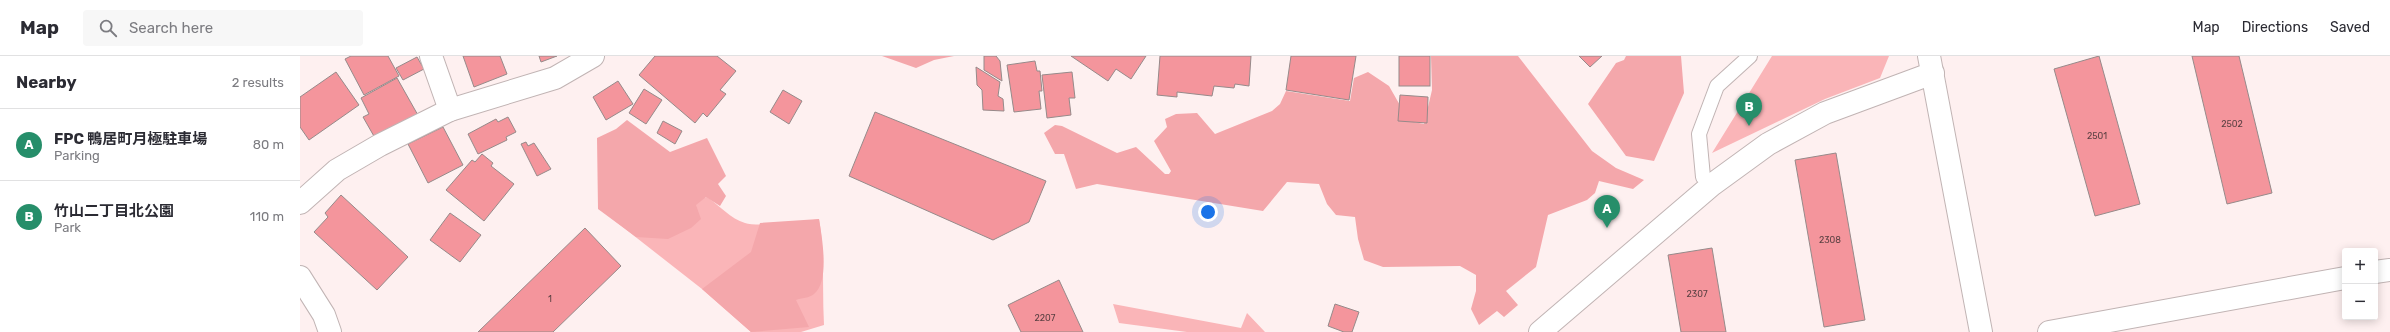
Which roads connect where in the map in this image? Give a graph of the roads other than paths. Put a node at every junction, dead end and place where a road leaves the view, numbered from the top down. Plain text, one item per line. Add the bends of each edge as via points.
1 (430, 56) edge
2 (593, 56) edge
3 (1750, 56) edge
4 (1931, 64) edge
5 (450, 110) junction
6 (1714, 184) junction
7 (300, 203) edge
8 (2390, 270) edge
9 (2378, 272) edge
10 (300, 277) edge
11 (2342, 279) edge
12 (330, 332) edge
13 (1540, 332) edge
14 (1981, 332) edge
15 (2049, 332) edge

1 - 5 street
2 - 5 street via 555,78
3 - 6 lane via 1717,86 1699,134 1703,177
4 - 6 street via 1826,113 1768,144
4 - 14 street
5 - 7 street via 337,170
6 - 13 street
8 - 9 street
10 - 12 street via 324,315
11 - 15 street

